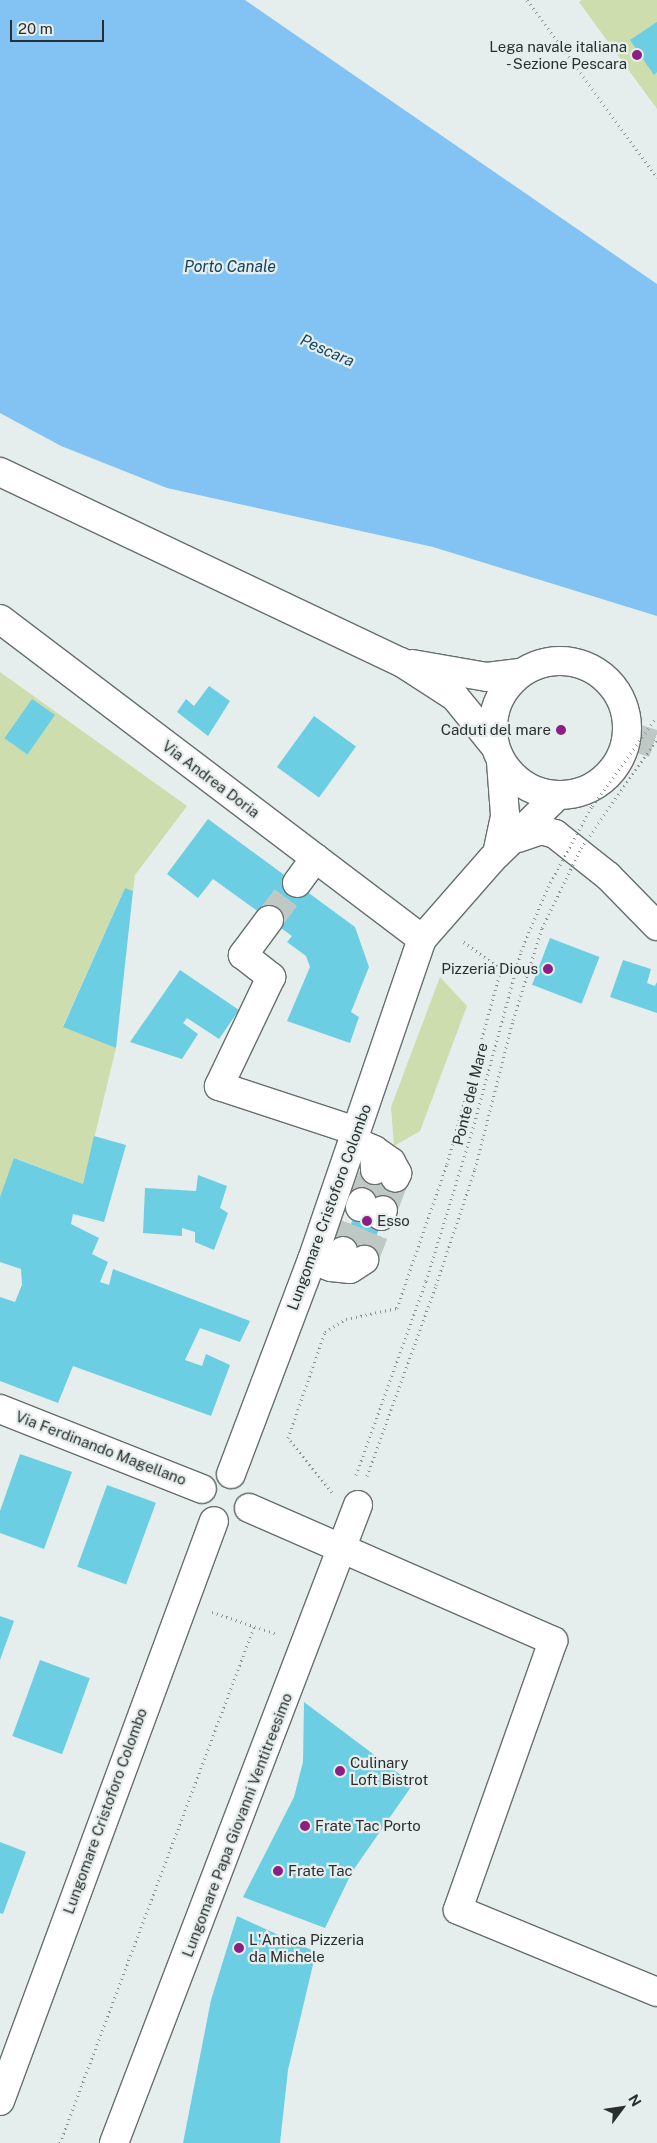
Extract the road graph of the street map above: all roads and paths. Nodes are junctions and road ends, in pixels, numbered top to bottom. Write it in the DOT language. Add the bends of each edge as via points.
graph roads {
  1 [pos="527,0"];
  2 [pos="657,177"];
  3 [pos="0,472"];
  4 [pos="0,619"];
  5 [pos="401,662"];
  6 [pos="520,673"];
  7 [pos="657,717"];
  8 [pos="657,739"];
  9 [pos="497,753"];
  10 [pos="557,796"];
  11 [pos="518,838"];
  12 [pos="497,854"];
  13 [pos="315,858"];
  14 [pos="297,883"];
  15 [pos="269,920"];
  16 [pos="657,926"];
  17 [pos="429,931"];
  18 [pos="371,1154"];
  19 [pos="0,1409"];
  20 [pos="231,1474"];
  21 [pos="202,1489"];
  22 [pos="350,1495"];
  23 [pos="249,1508"];
  24 [pos="214,1521"];
  25 [pos="342,1552"];
  26 [pos="209,1611"];
  27 [pos="657,1992"];
  28 [pos="0,2101"];
  29 [pos="60,2143"];
  30 [pos="114,2143"];
  1 -- 2 [label="path"];
  3 -- 5 [label="street"];
  4 -- 13 [label="street, Via Andrea Doria"];
  5 -- 6 [label="street" via="487,677"];
  5 -- 9 [label="street" via="456,697"];
  6 -- 9 [label="street" via="496,705"];
  6 -- 10 [label="street" via="555,661 584,665 618,693 626,714 624,750 609,775 585,791"];
  7 -- 22 [label="path, Ponte del Mare, bridge" via="592,806 548,886 519,958 473,1128 426,1281"];
  8 -- 22 [label="path, Ponte del Mare, bridge" via="585,840 542,928 513,1020 475,1169 436,1285"];
  9 -- 10 [label="street" via="524,786"];
  9 -- 12 [label="street" via="505,815"];
  10 -- 11 [label="street"];
  11 -- 12 [label="street"];
  11 -- 16 [label="street" via="541,830 555,834 608,876"];
  12 -- 17 [label="street"];
  13 -- 14 [label="street"];
  13 -- 17 [label="street, Via Andrea Doria"];
  15 -- 18 [label="street" via="243,955 271,977 219,1086"];
  17 -- 18 [label="street, Lungomare Cristoforo Colombo"];
  17 -- 22 [label="path" via="501,969 446,1164 398,1308 346,1319 325,1332 288,1438"];
  18 -- 20 [label="street, Lungomare Cristoforo Colombo" via="337,1259"];
  19 -- 21 [label="street, Via Ferdinando Magellano"];
  20 -- 21 [label="street" via="217,1474"];
  20 -- 23 [label="street" via="250,1491"];
  21 -- 24 [label="street" via="200,1504"];
  22 -- 25 [label="street, Lungomare Papa Giovanni Ventitreesimo"];
  23 -- 24 [label="street" via="238,1521"];
  23 -- 25 [label="street"];
  24 -- 28 [label="street, Lungomare Cristoforo Colombo"];
  25 -- 27 [label="street" via="554,1641 458,1910"];
  25 -- 30 [label="street, Lungomare Papa Giovanni Ventitreesimo"];
  26 -- 29 [label="path" via="254,1627"];
}
